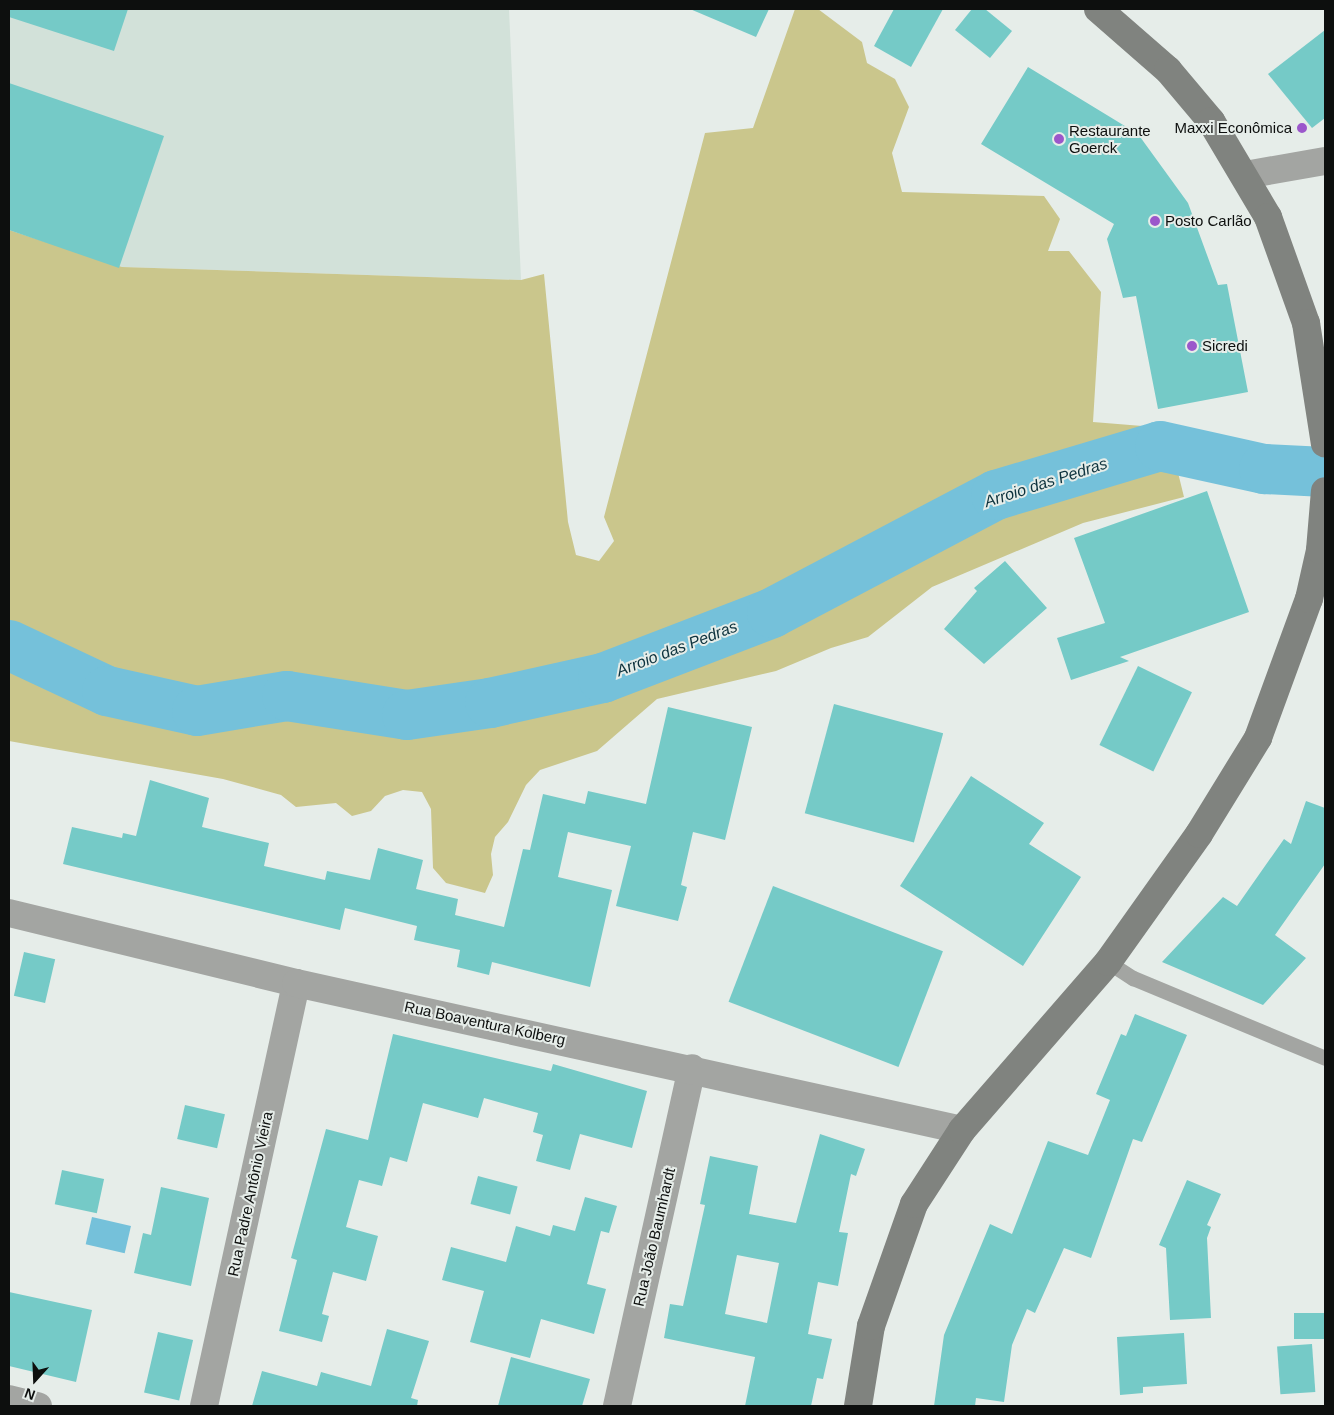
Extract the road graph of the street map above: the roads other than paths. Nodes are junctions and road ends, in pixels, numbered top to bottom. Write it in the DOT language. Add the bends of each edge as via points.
graph roads {
  1 [pos="1098,9"];
  2 [pos="1325,161"];
  3 [pos="1245,175"];
  4 [pos="1319,359"];
  5 [pos="1325,444"];
  6 [pos="1325,491"];
  7 [pos="9,914"];
  8 [pos="1108,962"];
  9 [pos="296,983"];
  10 [pos="1325,1058"];
  11 [pos="692,1068"];
  12 [pos="962,1130"];
  13 [pos="9,1399"];
  14 [pos="38,1406"];
  15 [pos="204,1406"];
  16 [pos="616,1406"];
  17 [pos="858,1406"];
  1 -- 3 [label="main road" via="1168,70 1211,121"];
  2 -- 3 [label="street"];
  3 -- 4 [label="main road" via="1268,217 1292,276"];
  4 -- 5 [label="main road"];
  6 -- 8 [label="main road" via="1324,517 1309,599 1258,738 1199,834"];
  7 -- 9 [label="street, Rua Boaventura Kolberg"];
  8 -- 10 [label="lane" via="1133,978"];
  8 -- 12 [label="main road"];
  9 -- 11 [label="street, Rua Boaventura Kolberg"];
  9 -- 15 [label="street, Rua Padre Antônio Vieira"];
  11 -- 12 [label="street, Rua Boaventura Kolberg"];
  11 -- 16 [label="street, Rua João Baumhardt"];
  12 -- 17 [label="main road" via="914,1204 882,1284 871,1326"];
  13 -- 14 [label="street"];
}
